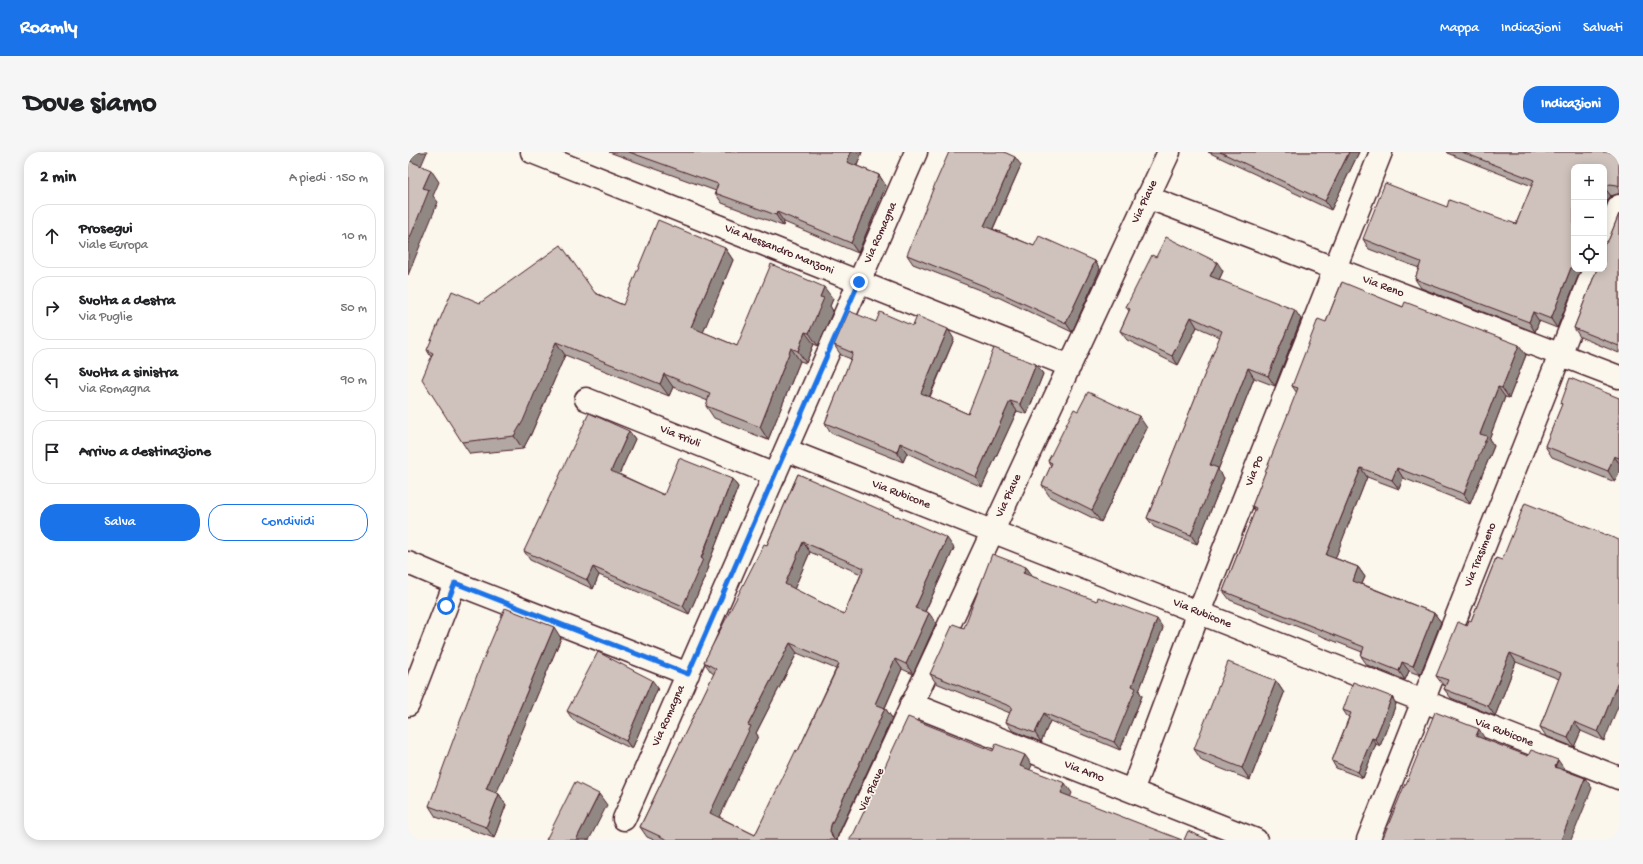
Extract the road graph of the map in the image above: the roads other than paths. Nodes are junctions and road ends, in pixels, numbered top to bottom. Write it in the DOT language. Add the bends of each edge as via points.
graph roads {
  1 [pos="532,152"];
  2 [pos="916,152"];
  3 [pos="1169,152"];
  4 [pos="1381,152"];
  5 [pos="1147,197"];
  6 [pos="1619,206"];
  7 [pos="1607,236"];
  8 [pos="1336,269"];
  9 [pos="1593,272"];
  10 [pos="859,282"];
  11 [pos="1560,355"];
  12 [pos="1070,366"];
  13 [pos="1619,377"];
  14 [pos="586,399"];
  15 [pos="786,450"];
  16 [pos="775,475"];
  17 [pos="993,531"];
  18 [pos="408,563"];
  19 [pos="455,583"];
  20 [pos="1199,612"];
  21 [pos="688,674"];
  22 [pos="1423,701"];
  23 [pos="911,704"];
  24 [pos="408,705"];
  25 [pos="1619,778"];
  26 [pos="1132,791"];
  27 [pos="624,819"];
  28 [pos="849,840"];
  29 [pos="1256,840"];
  30 [pos="1368,840"];
  1 -- 10 [label="street, Via Alessandro Manzoni"];
  2 -- 10 [label="street, Via Romagna"];
  3 -- 5 [label="street, Via Piave"];
  4 -- 8 [label="street, Via Po"];
  5 -- 8 [label="street, Via Reno"];
  5 -- 12 [label="street, Via Piave"];
  6 -- 7 [label="street"];
  8 -- 11 [label="street, Via Reno"];
  8 -- 20 [label="street, Via Po"];
  9 -- 11 [label="street, Via Trasimeno"];
  10 -- 12 [label="street, Via Alessandro Manzoni"];
  10 -- 15 [label="street, Via Romagna"];
  11 -- 13 [label="street, Via Reno"];
  11 -- 22 [label="street, Via Trasimeno"];
  12 -- 17 [label="street, Via Piave"];
  14 -- 16 [label="street, Via Friuli"];
  15 -- 16 [label="street, Via Romagna"];
  15 -- 17 [label="street, Via Rubicone"];
  16 -- 21 [label="street, Via Romagna"];
  17 -- 20 [label="street, Via Rubicone"];
  17 -- 23 [label="street, Via Piave"];
  18 -- 19 [label="street"];
  19 -- 21 [label="street"];
  19 -- 24 [label="street"];
  20 -- 22 [label="street, Via Rubicone"];
  20 -- 26 [label="street, Via Po"];
  21 -- 27 [label="street, Via Romagna"];
  22 -- 25 [label="street, Via Rubicone"];
  22 -- 30 [label="street, Via Trasimeno"];
  23 -- 26 [label="street, Via Arno"];
  23 -- 28 [label="street, Via Piave"];
  26 -- 29 [label="street, Via Arno"];
}
